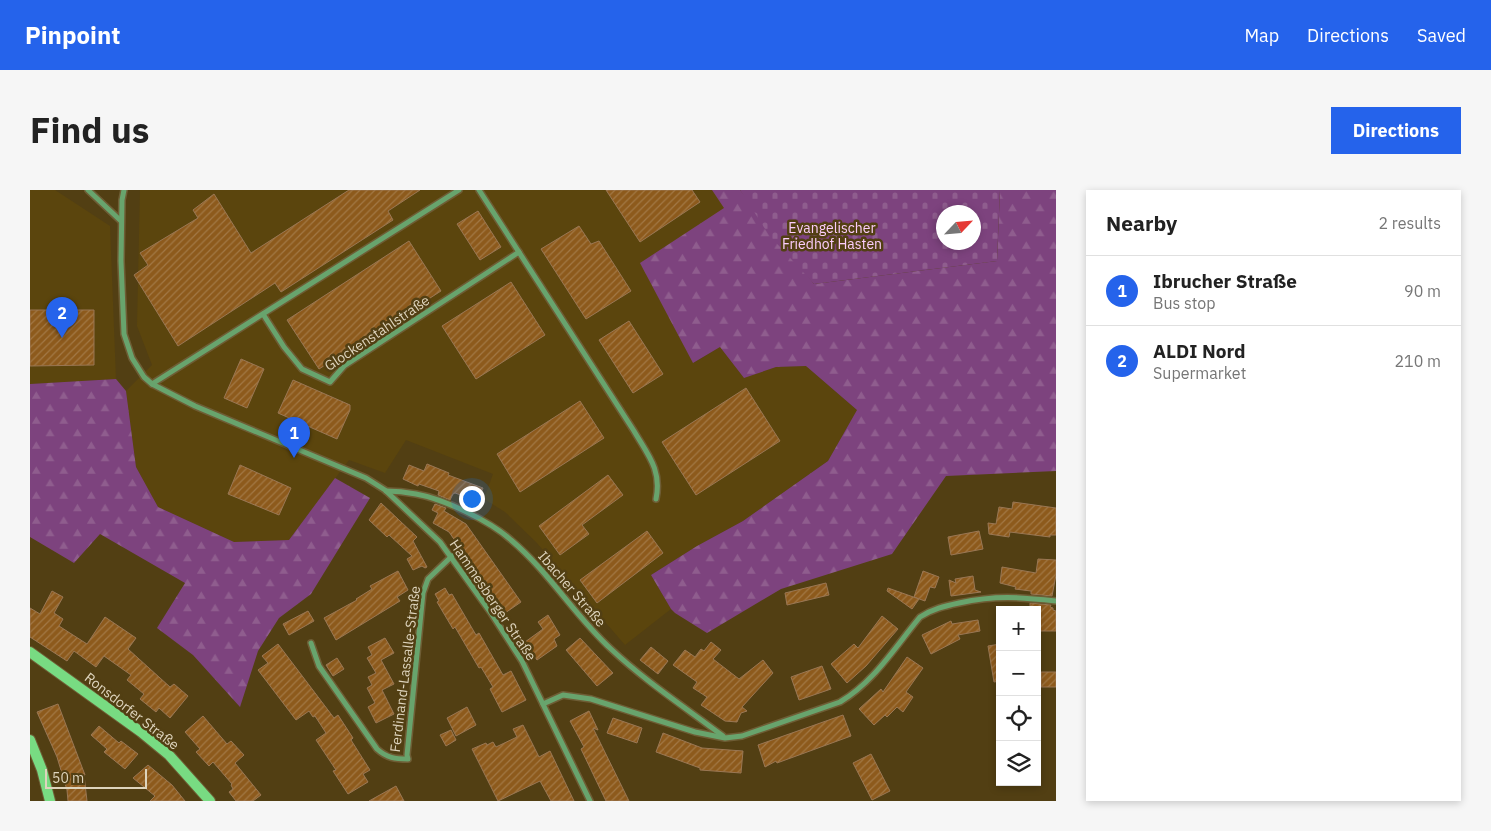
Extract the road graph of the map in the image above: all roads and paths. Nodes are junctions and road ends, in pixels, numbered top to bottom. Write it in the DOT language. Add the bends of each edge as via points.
graph roads {
  1 [pos="88,190"];
  2 [pos="124,190"];
  3 [pos="458,190"];
  4 [pos="479,190"];
  5 [pos="121,221"];
  6 [pos="519,252"];
  7 [pos="263,314"];
  8 [pos="152,384"];
  9 [pos="385,490"];
  10 [pos="656,499"];
  11 [pos="452,556"];
  12 [pos="1056,601"];
  13 [pos="311,643"];
  14 [pos="30,652"];
  15 [pos="543,704"];
  16 [pos="725,738"];
  17 [pos="30,740"];
  18 [pos="50,801"];
  19 [pos="210,801"];
  20 [pos="590,801"];
  1 -- 5 [label="street"];
  2 -- 5 [label="street, Hammesberger Straße"];
  3 -- 7 [label="street"];
  4 -- 6 [label="street"];
  5 -- 8 [label="street, Hammesberger Straße" via="124,334 132,358 144,378"];
  6 -- 7 [label="street, Glockenstahlstraße" via="344,366 330,382 302,369"];
  6 -- 10 [label="street" via="655,468 659,484"];
  7 -- 8 [label="street"];
  8 -- 9 [label="street, Hammesberger Straße" via="204,410 366,478"];
  9 -- 11 [label="street, Hammesberger Straße"];
  9 -- 16 [label="street, Ibacher Straße" via="417,494 458,508 511,539 612,650"];
  11 -- 13 [label="street, Ferdinand-Lassalle-Straße" via="428,579 424,593 408,759 393,758 377,749 319,666"];
  11 -- 15 [label="street, Hammesberger Straße" via="522,661"];
  12 -- 16 [label="street" via="993,597 926,613 872,678 851,696 754,733"];
  14 -- 19 [label="main road, Ronsdorfer Straße" via="169,755"];
  15 -- 16 [label="street" via="563,695 591,699 695,732"];
  15 -- 20 [label="street, Hammesberger Straße"];
  17 -- 18 [label="main road"];
}
